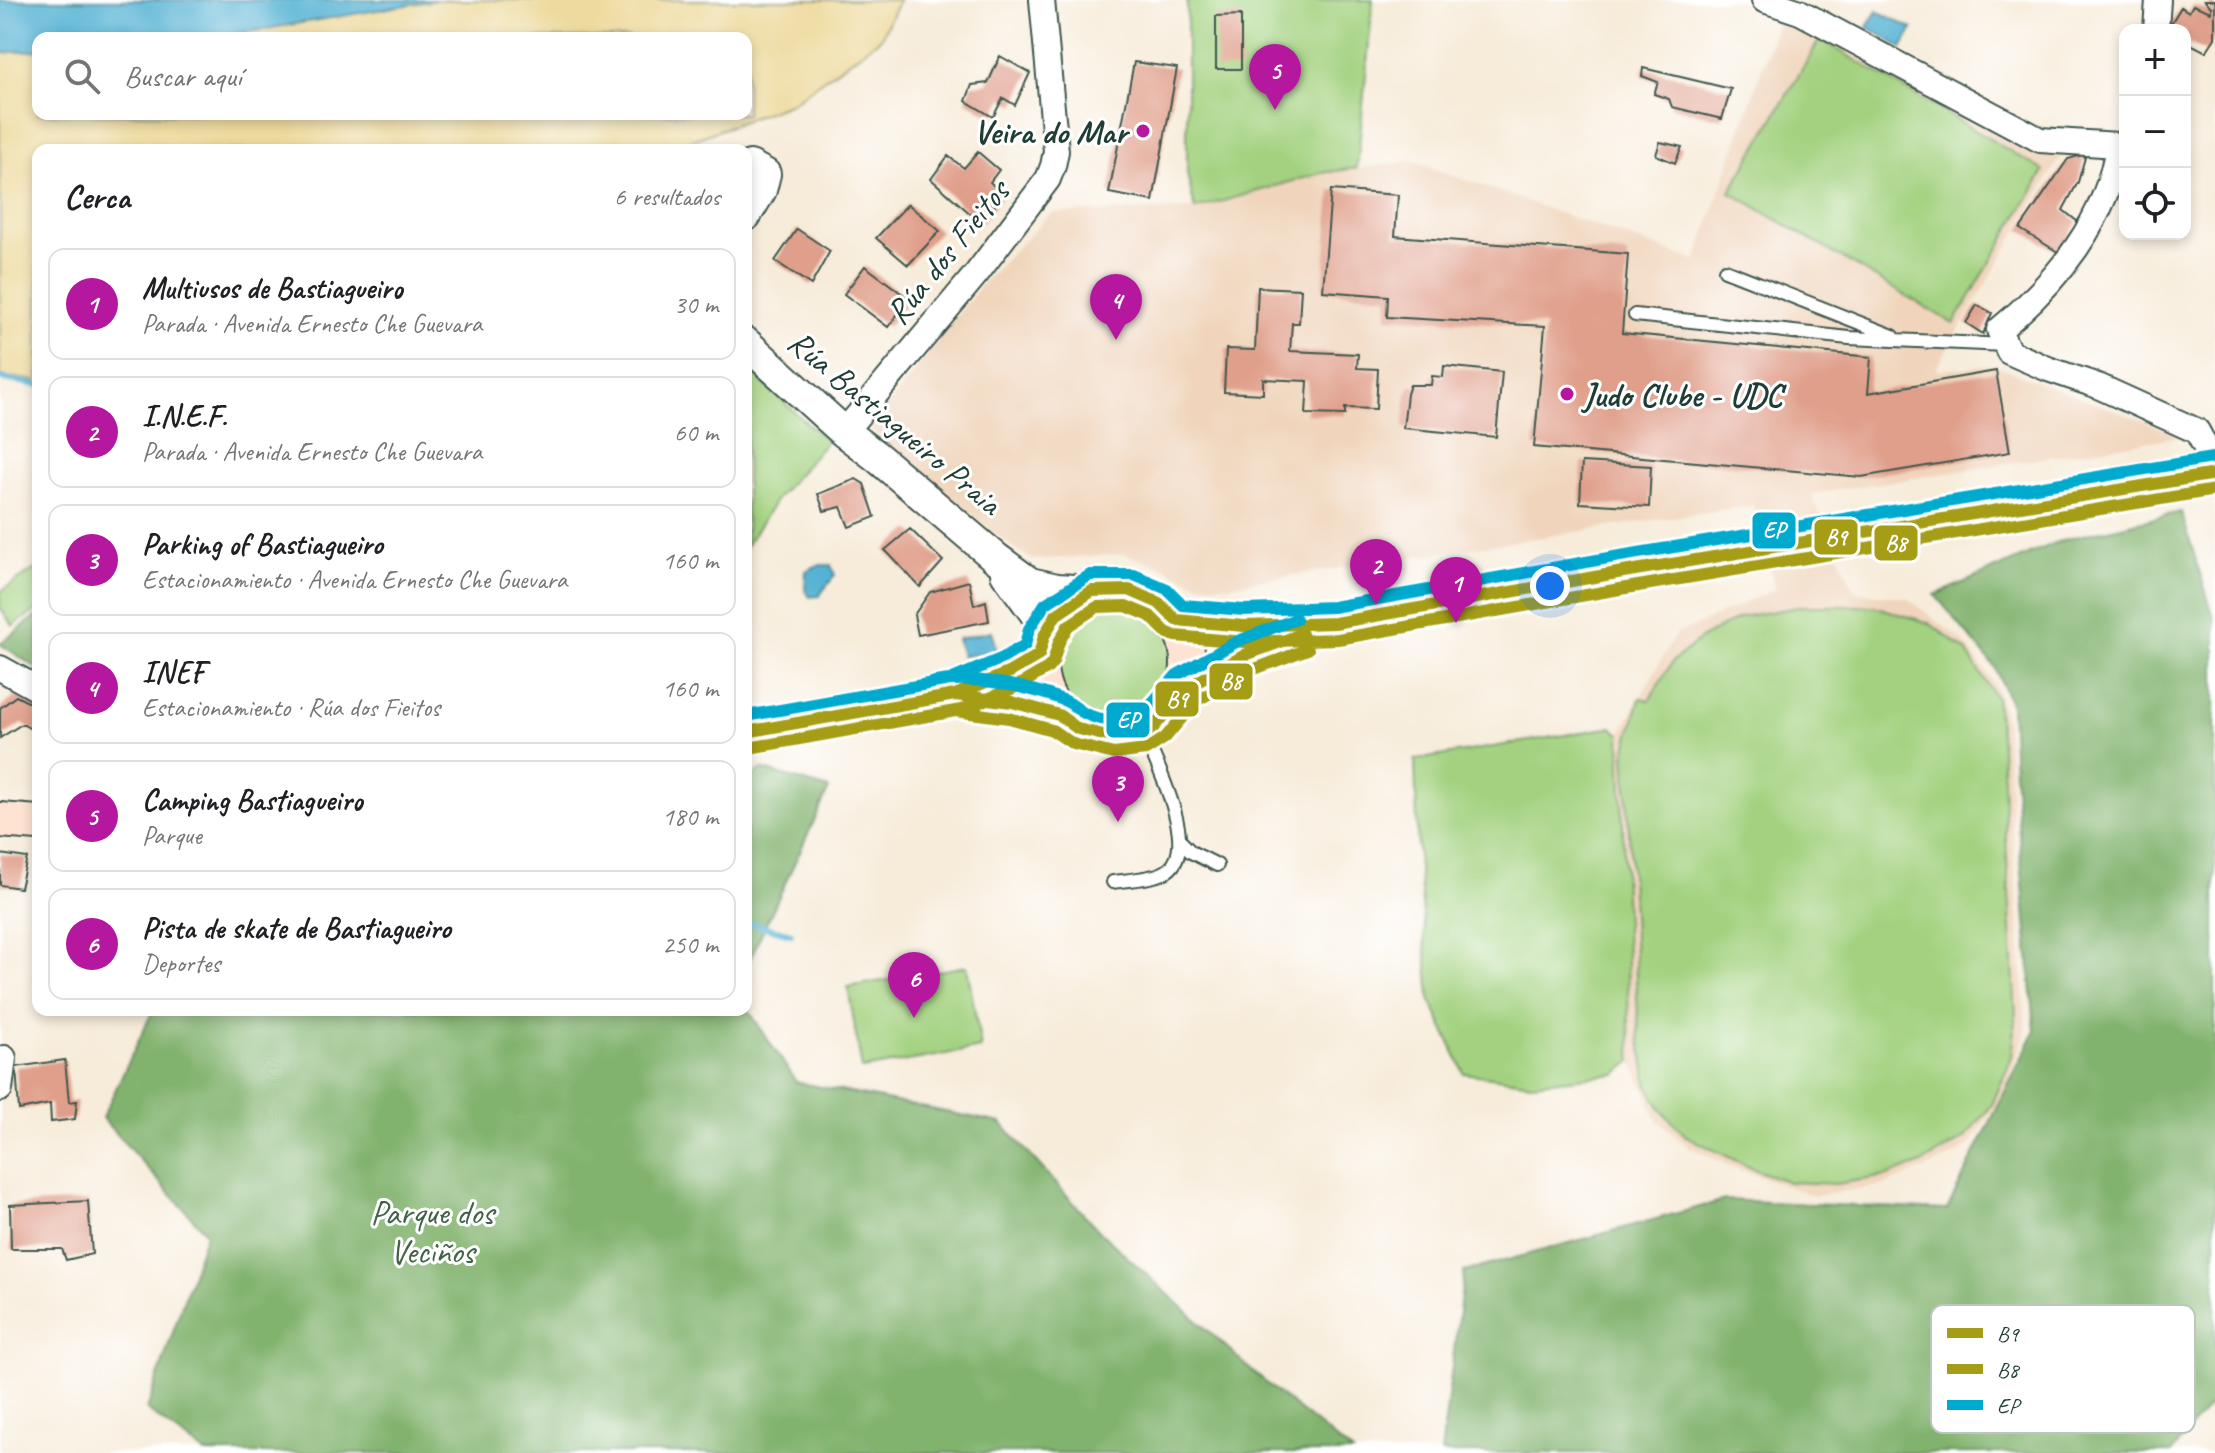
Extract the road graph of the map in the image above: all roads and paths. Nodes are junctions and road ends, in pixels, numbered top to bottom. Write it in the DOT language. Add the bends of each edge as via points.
graph roads {
  1 [pos="1042,0"];
  2 [pos="1764,0"];
  3 [pos="2158,0"];
  4 [pos="2156,24"];
  5 [pos="2119,140"];
  6 [pos="2119,152"];
  7 [pos="752,167"];
  8 [pos="752,205"];
  9 [pos="1725,270"];
  10 [pos="1635,315"];
  11 [pos="1905,341"];
  12 [pos="2006,345"];
  13 [pos="752,348"];
  14 [pos="844,432"];
  15 [pos="2215,474"];
  16 [pos="996,558"];
  17 [pos="1092,591"];
  18 [pos="1176,620"];
  19 [pos="1335,623"];
  20 [pos="1041,645"];
  21 [pos="0,668"];
  22 [pos="32,686"];
  23 [pos="1185,689"];
  24 [pos="955,695"];
  25 [pos="1059,715"];
  26 [pos="752,731"];
  27 [pos="1144,734"];
  28 [pos="0,820"];
  29 [pos="32,823"];
  30 [pos="1180,841"];
  31 [pos="1217,865"];
  32 [pos="1113,882"];
  33 [pos="4,1058"];
  34 [pos="0,1089"];
  1 -- 14 [label="street, Rúa dos Fieitos" via="1056,151 1048,179"];
  2 -- 5 [label="street" via="1800,12 2040,140"];
  3 -- 4 [label="street"];
  6 -- 12 [label="street" via="2106,196 2079,245 2030,305 1999,330"];
  7 -- 8 [label="street" via="765,174"];
  9 -- 11 [label="lane"];
  10 -- 11 [label="lane"];
  11 -- 12 [label="lane"];
  12 -- 15 [label="street" via="2009,352 2197,431"];
  13 -- 14 [label="street, Rúa Bastiagueiro Praia"];
  14 -- 16 [label="street, Rúa Bastiagueiro Praia"];
  15 -- 19 [label="main road"];
  16 -- 17 [label="street" via="1030,583"];
  16 -- 20 [label="street" via="1038,617"];
  17 -- 18 [label="main road" via="1129,590 1159,603"];
  17 -- 20 [label="main road" via="1056,615"];
  18 -- 19 [label="main road" via="1244,626"];
  18 -- 23 [label="main road" via="1189,656"];
  19 -- 23 [label="main road" via="1245,655"];
  20 -- 24 [label="main road" via="1010,672"];
  20 -- 25 [label="main road" via="1044,690"];
  21 -- 22 [label="street"];
  23 -- 27 [label="main road"];
  24 -- 25 [label="main road"];
  24 -- 26 [label="main road"];
  25 -- 27 [label="main road" via="1078,729 1116,738"];
  27 -- 30 [label="lane" via="1179,824"];
  28 -- 29 [label="main road"];
  30 -- 31 [label="lane"];
  30 -- 32 [label="lane" via="1176,862 1163,873"];
  33 -- 34 [label="street"];
}
